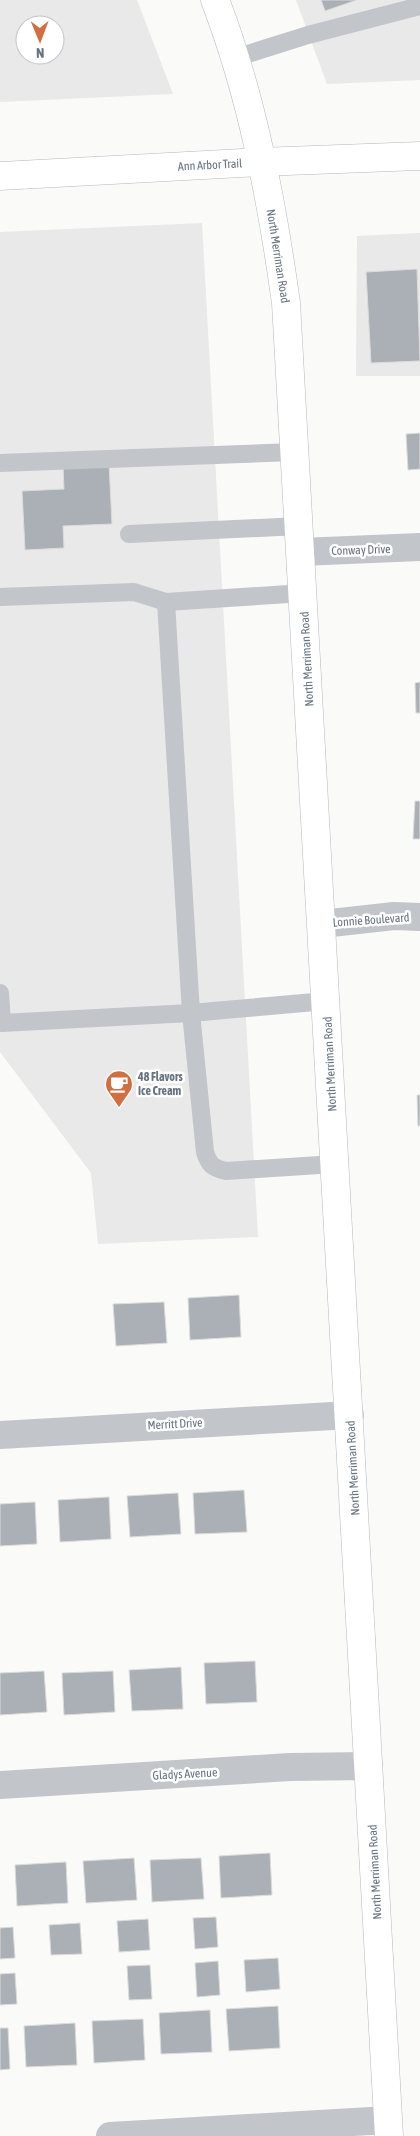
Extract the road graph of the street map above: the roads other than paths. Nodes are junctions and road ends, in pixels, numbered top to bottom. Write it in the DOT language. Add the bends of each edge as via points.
graph roads {
  1 [pos="215,0"];
  2 [pos="420,6"];
  3 [pos="235,58"];
  4 [pos="420,156"];
  5 [pos="260,162"];
  6 [pos="0,176"];
  7 [pos="295,452"];
  8 [pos="0,463"];
  9 [pos="129,534"];
  10 [pos="301,539"];
  11 [pos="420,547"];
  12 [pos="304,593"];
  13 [pos="0,597"];
  14 [pos="166,602"];
  15 [pos="420,917"];
  16 [pos="322,924"];
  17 [pos="0,993"];
  18 [pos="326,1001"];
  19 [pos="191,1013"];
  20 [pos="1,1024"];
  21 [pos="336,1164"];
  22 [pos="350,1415"];
  23 [pos="0,1435"];
  24 [pos="369,1766"];
  25 [pos="0,1785"];
  26 [pos="389,2128"];
  27 [pos="110,2136"];
  1 -- 3 [label="main road, North Merriman Road"];
  2 -- 3 [label="lane"];
  3 -- 5 [label="main road, North Merriman Road"];
  4 -- 5 [label="main road, Ann Arbor Trail"];
  5 -- 6 [label="main road, Ann Arbor Trail"];
  5 -- 7 [label="main road, North Merriman Road" via="277,239 286,303"];
  7 -- 8 [label="lane"];
  7 -- 10 [label="main road, North Merriman Road"];
  9 -- 10 [label="lane"];
  10 -- 11 [label="street, Conway Drive"];
  10 -- 12 [label="main road, North Merriman Road"];
  12 -- 14 [label="lane"];
  12 -- 16 [label="main road, North Merriman Road"];
  13 -- 14 [label="lane" via="134,592"];
  14 -- 19 [label="lane"];
  15 -- 16 [label="street, Lonnie Boulevard" via="394,916"];
  16 -- 18 [label="main road, North Merriman Road"];
  17 -- 20 [label="lane"];
  18 -- 19 [label="lane"];
  18 -- 21 [label="main road, North Merriman Road"];
  19 -- 20 [label="lane"];
  19 -- 21 [label="lane" via="208,1162 214,1168 226,1171"];
  21 -- 22 [label="main road, North Merriman Road"];
  22 -- 23 [label="street, Merritt Drive"];
  22 -- 24 [label="main road, North Merriman Road"];
  24 -- 25 [label="street, Gladys Avenue" via="290,1767"];
  24 -- 26 [label="main road, North Merriman Road"];
  26 -- 27 [label="street"];
}
